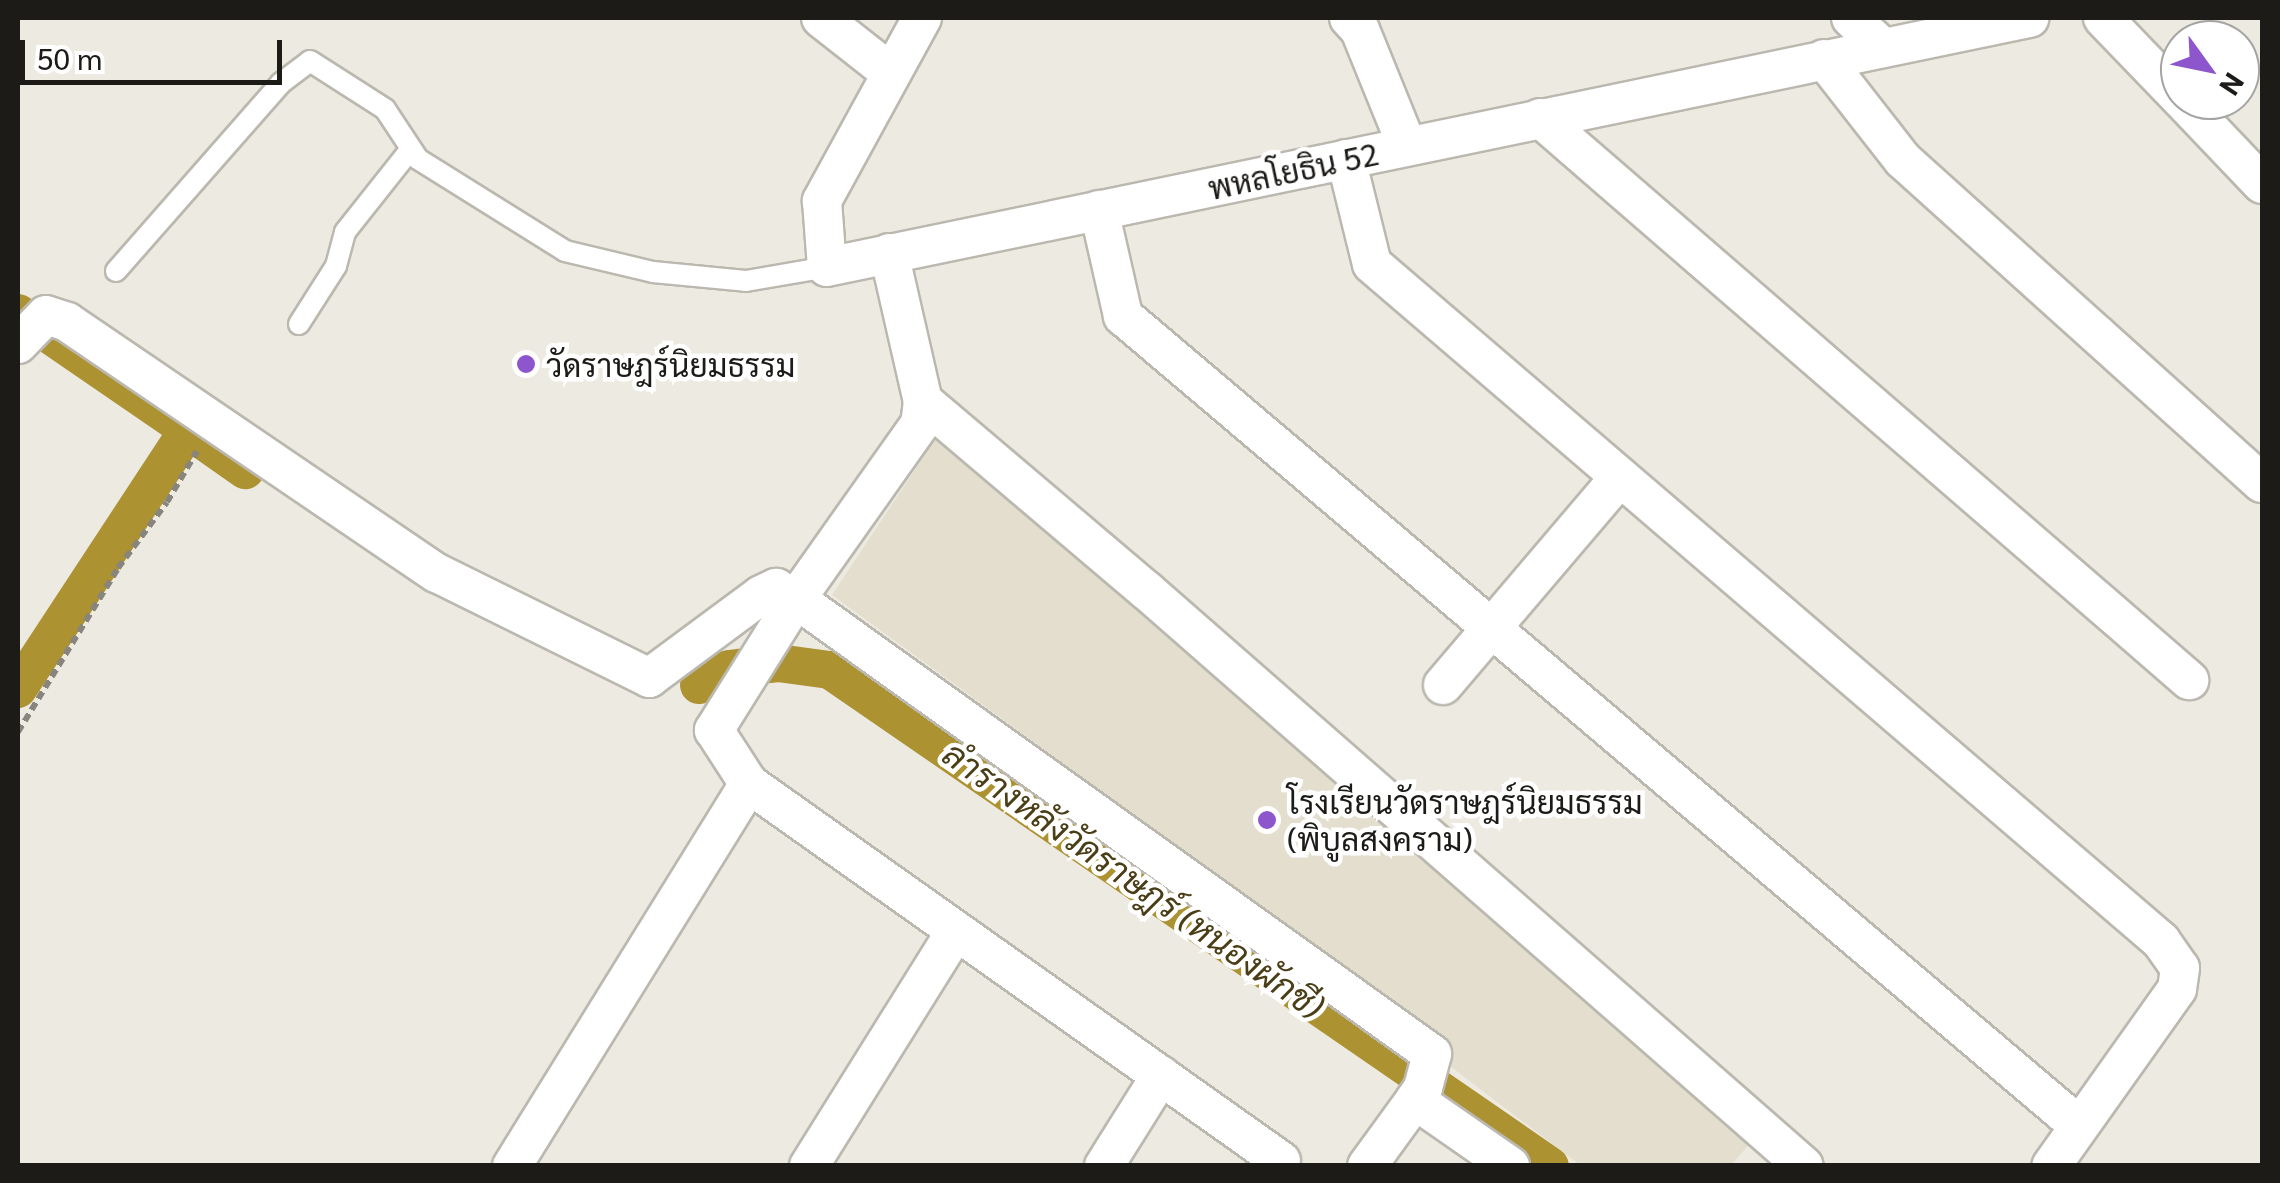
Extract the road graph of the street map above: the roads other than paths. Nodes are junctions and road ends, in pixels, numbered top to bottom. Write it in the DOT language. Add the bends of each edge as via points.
graph roads {
  1 [pos="820,18"];
  2 [pos="922,18"];
  3 [pos="1349,18"];
  4 [pos="1851,18"];
  5 [pos="2029,18"];
  6 [pos="2104,18"];
  7 [pos="1882,47"];
  8 [pos="1824,59"];
  9 [pos="891,74"];
  10 [pos="2160,77"];
  11 [pos="1540,118"];
  12 [pos="2201,120"];
  13 [pos="1406,146"];
  14 [pos="410,150"];
  15 [pos="1346,158"];
  16 [pos="2262,184"];
  17 [pos="1100,210"];
  18 [pos="890,253"];
  19 [pos="827,267"];
  20 [pos="116,272"];
  21 [pos="299,324"];
  22 [pos="18,344"];
  23 [pos="923,401"];
  24 [pos="1620,477"];
  25 [pos="2262,482"];
  26 [pos="792,606"];
  27 [pos="1492,628"];
  28 [pos="2189,680"];
  29 [pos="1442,685"];
  30 [pos="749,784"];
  31 [pos="956,931"];
  32 [pos="1160,1075"];
  33 [pos="1423,1081"];
  34 [pos="2079,1126"];
  35 [pos="1281,1161"];
  36 [pos="512,1166"];
  37 [pos="809,1166"];
  38 [pos="1104,1166"];
  39 [pos="1367,1166"];
  40 [pos="1510,1166"];
  41 [pos="1804,1166"];
  42 [pos="2051,1166"];
  1 -- 9 [label="street"];
  2 -- 9 [label="street"];
  3 -- 13 [label="street" via="1360,30"];
  4 -- 7 [label="street"];
  5 -- 7 [label="street, พหลโยธิน 52"];
  6 -- 10 [label="street"];
  7 -- 8 [label="street, พหลโยธิน 52"];
  8 -- 11 [label="street, พหลโยธิน 52"];
  8 -- 25 [label="street" via="1903,160"];
  9 -- 19 [label="street" via="822,201"];
  11 -- 13 [label="street, พหลโยธิน 52"];
  11 -- 28 [label="street"];
  12 -- 16 [label="street"];
  13 -- 15 [label="street, พหลโยธิน 52"];
  14 -- 19 [label="lane" via="565,250 654,272 746,281"];
  14 -- 20 [label="lane" via="385,109 307,62 281,83"];
  14 -- 21 [label="lane" via="344,232 336,266"];
  15 -- 17 [label="street, พหลโยธิน 52"];
  15 -- 24 [label="street" via="1372,264"];
  17 -- 18 [label="street, พหลโยธิน 52"];
  17 -- 27 [label="street" via="1123,316"];
  18 -- 19 [label="street, พหลโยธิน 52"];
  18 -- 23 [label="street"];
  22 -- 26 [label="street" via="46,315 92,337 438,573 649,678 761,595 776,588"];
  23 -- 26 [label="street" via="920,424"];
  23 -- 41 [label="street"];
  24 -- 27 [label="street"];
  24 -- 34 [label="street" via="2160,941 2180,968 2177,989"];
  26 -- 30 [label="street" via="714,730"];
  26 -- 33 [label="street"];
  27 -- 29 [label="street"];
  27 -- 34 [label="street"];
  30 -- 31 [label="street"];
  30 -- 36 [label="street"];
  31 -- 32 [label="street"];
  31 -- 37 [label="street"];
  32 -- 35 [label="street"];
  32 -- 38 [label="street"];
  33 -- 39 [label="street"];
  33 -- 40 [label="street"];
  34 -- 42 [label="street"];
}
